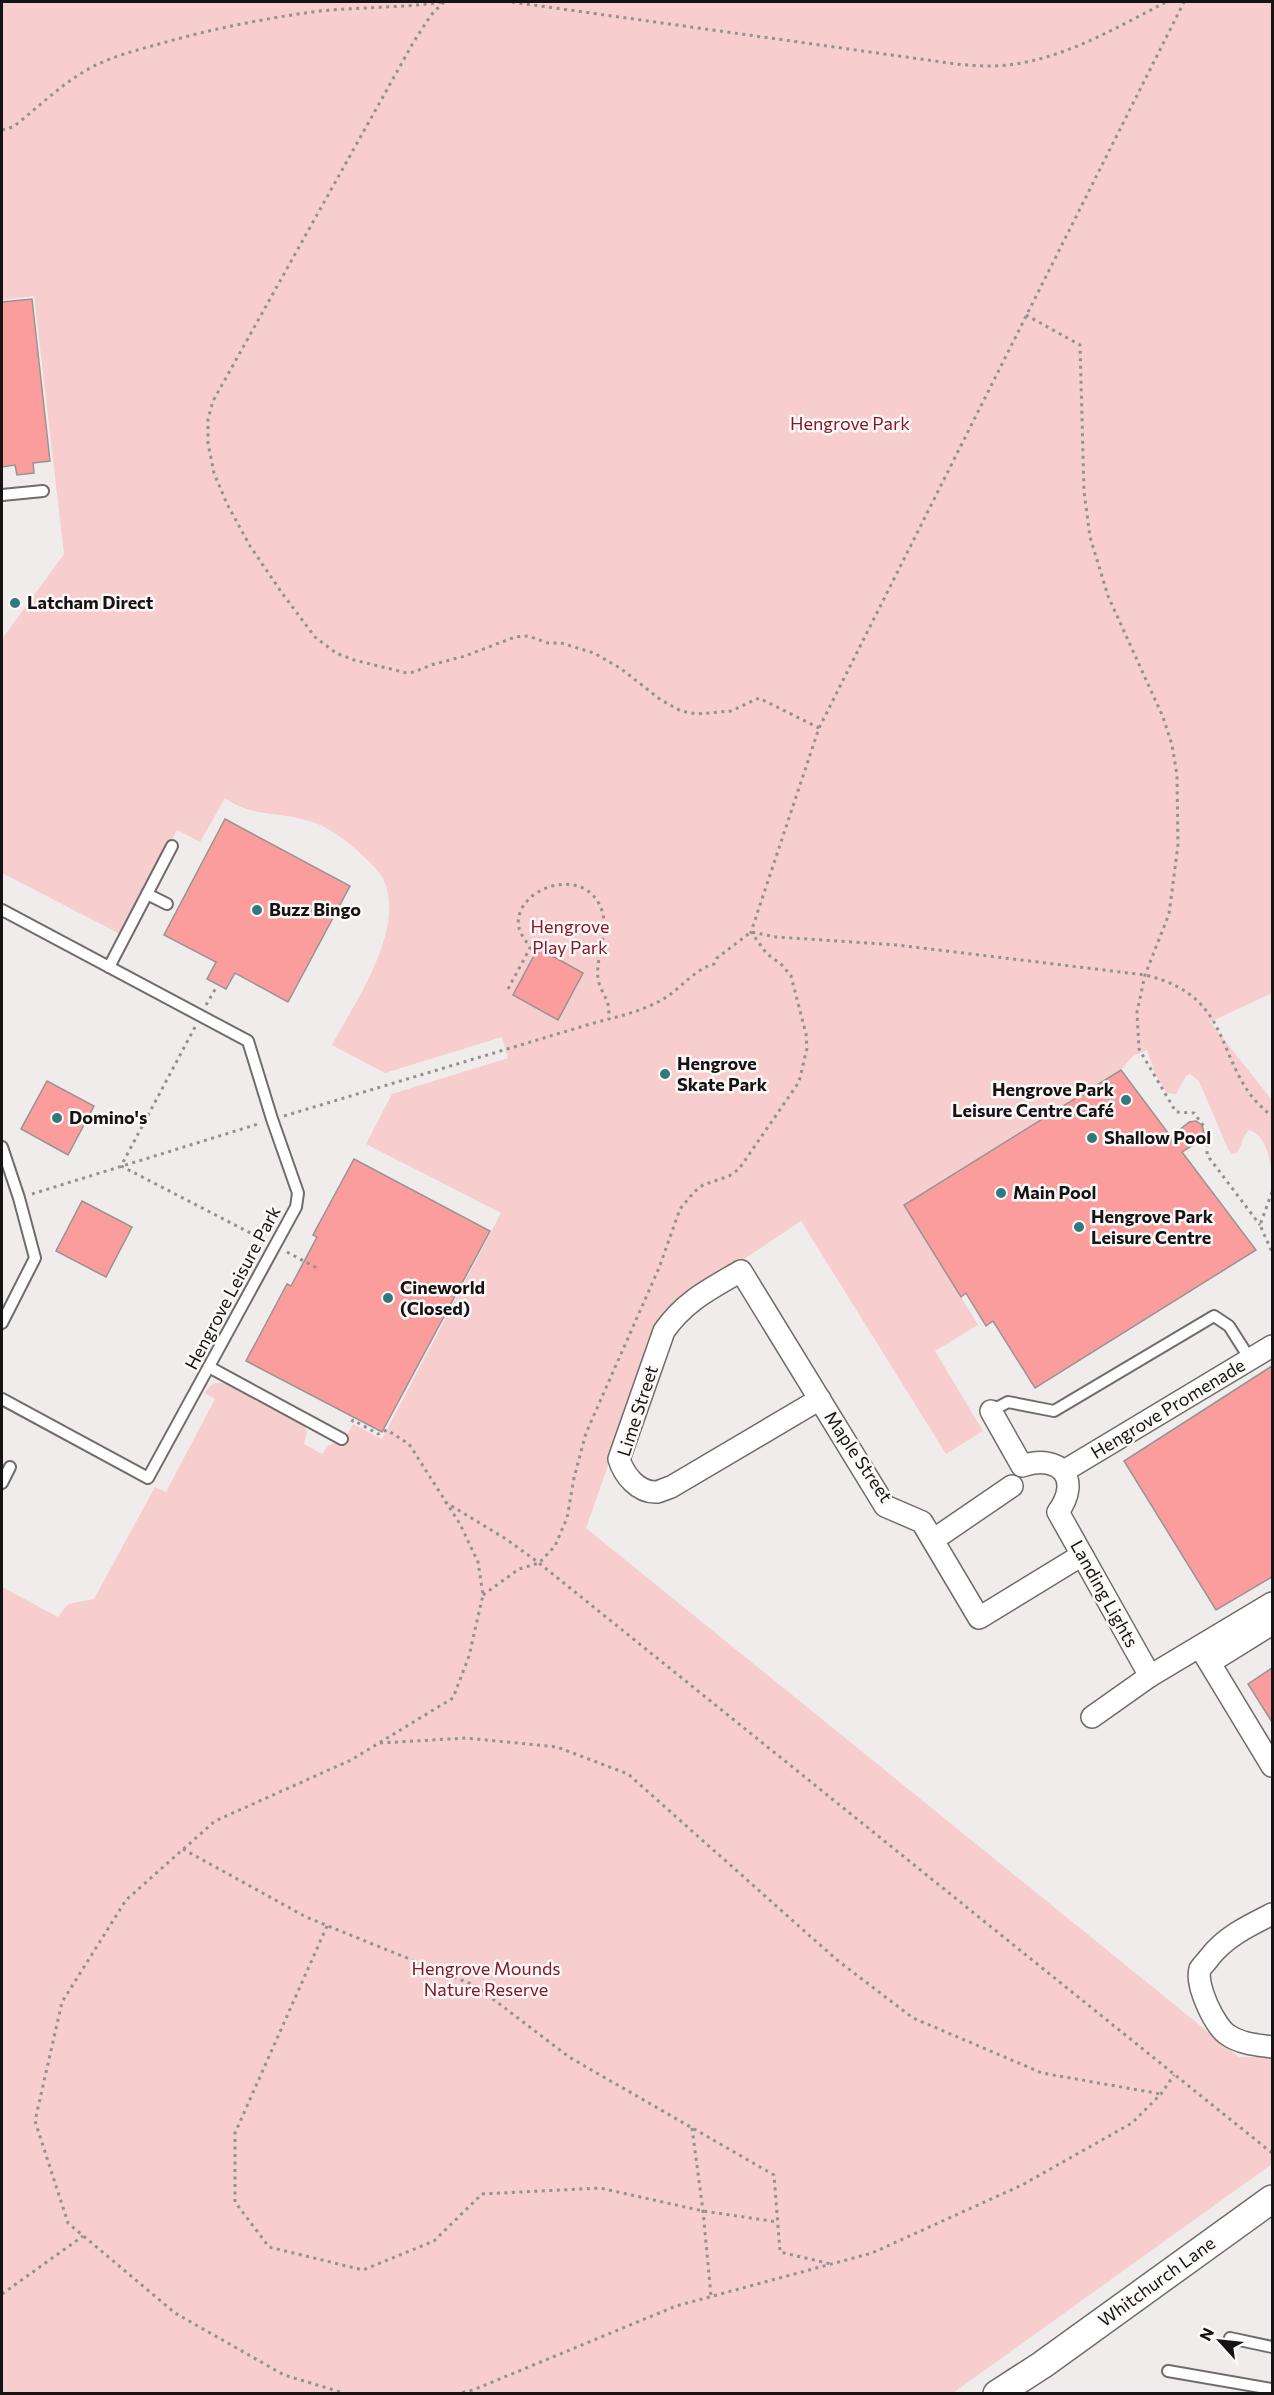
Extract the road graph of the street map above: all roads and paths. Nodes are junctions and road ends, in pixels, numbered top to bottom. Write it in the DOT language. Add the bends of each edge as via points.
graph roads {
  1 [pos="444,2"];
  2 [pos="512,2"];
  3 [pos="1166,2"];
  4 [pos="1184,2"];
  5 [pos="2,130"];
  6 [pos="1026,315"];
  7 [pos="43,491"];
  8 [pos="2,495"];
  9 [pos="819,728"];
  10 [pos="172,846"];
  11 [pos="147,894"];
  12 [pos="167,904"];
  13 [pos="2,910"];
  14 [pos="751,932"];
  15 [pos="109,967"];
  16 [pos="1145,975"];
  17 [pos="216,988"];
  18 [pos="508,989"];
  19 [pos="201,1015"];
  20 [pos="609,1019"];
  21 [pos="1272,1116"];
  22 [pos="272,1119"];
  23 [pos="2,1147"];
  24 [pos="121,1166"];
  25 [pos="1272,1192"];
  26 [pos="19,1198"];
  27 [pos="1260,1225"];
  28 [pos="274,1245"];
  29 [pos="1272,1252"];
  30 [pos="317,1268"];
  31 [pos="741,1271"];
  32 [pos="2,1323"];
  33 [pos="1272,1346"];
  34 [pos="1250,1359"];
  35 [pos="209,1367"];
  36 [pos="2,1399"];
  37 [pos="820,1400"];
  38 [pos="991,1411"];
  39 [pos="342,1439"];
  40 [pos="10,1467"];
  41 [pos="1064,1471"];
  42 [pos="2,1483"];
  43 [pos="1012,1486"];
  44 [pos="443,1501"];
  45 [pos="933,1540"];
  46 [pos="1082,1555"];
  47 [pos="539,1563"];
  48 [pos="483,1595"];
  49 [pos="1272,1604"];
  50 [pos="1272,1624"];
  51 [pos="1208,1652"];
  52 [pos="1150,1676"];
  53 [pos="1092,1717"];
  54 [pos="378,1743"];
  55 [pos="1272,1766"];
  56 [pos="183,1849"];
  57 [pos="1272,1914"];
  58 [pos="327,1926"];
  59 [pos="1272,2047"];
  60 [pos="1174,2074"];
  61 [pos="1161,2094"];
  62 [pos="692,2128"];
  63 [pos="1272,2153"];
  64 [pos="1272,2199"];
  65 [pos="703,2211"];
  66 [pos="778,2222"];
  67 [pos="83,2236"];
  68 [pos="831,2264"];
  69 [pos="2,2294"];
  70 [pos="711,2296"];
  71 [pos="1230,2338"];
  72 [pos="1272,2347"];
  73 [pos="1042,2365"];
  74 [pos="1168,2371"];
  75 [pos="1272,2389"];
  76 [pos="347,2394"];
  77 [pos="455,2394"];
  78 [pos="997,2394"];
  79 [pos="1010,2394"];
  1 -- 5 [label="path" via="280,17 137,50 80,74 14,127"];
  1 -- 9 [label="path" via="413,43 213,401 208,443 214,473 227,504 256,556 309,630 344,657 407,673 528,636 594,653 681,711 731,711 759,698"];
  2 -- 3 [label="path" via="990,66 1028,60 1097,38"];
  4 -- 6 [label="path"];
  6 -- 9 [label="path"];
  6 -- 16 [label="path" via="1080,345 1084,491 1090,537 1108,596 1163,717 1175,760 1178,845 1172,899 1165,928"];
  7 -- 8 [label="lane"];
  9 -- 14 [label="path"];
  10 -- 11 [label="lane"];
  11 -- 12 [label="lane"];
  11 -- 15 [label="lane"];
  13 -- 15 [label="lane, Hengrove Leisure Park"];
  14 -- 16 [label="path" via="908,946"];
  14 -- 20 [label="path" via="667,997 633,1014"];
  14 -- 47 [label="path" via="767,954 787,969 795,985 806,1034 803,1072 793,1093 739,1169 704,1185 680,1209 659,1268 586,1433 563,1528 555,1546"];
  15 -- 19 [label="lane, Hengrove Leisure Park"];
  16 -- 21 [label="path" via="1175,984 1200,1003 1212,1017 1245,1087"];
  16 -- 27 [label="path" via="1137,1012 1139,1049 1176,1113 1194,1113 1208,1132 1207,1155"];
  17 -- 19 [label="path"];
  18 -- 20 [label="path" via="530,948 519,929 519,914 532,896 547,886 576,885 598,901 604,916 598,981 608,1004"];
  19 -- 22 [label="lane, Hengrove Leisure Park" via="248,1041"];
  19 -- 24 [label="path"];
  20 -- 22 [label="path"];
  22 -- 24 [label="path"];
  22 -- 28 [label="lane, Hengrove Leisure Park" via="298,1193 296,1206"];
  23 -- 26 [label="lane"];
  24 -- 26 [label="path"];
  24 -- 28 [label="path"];
  25 -- 27 [label="path"];
  26 -- 32 [label="lane" via="34,1258"];
  27 -- 29 [label="path"];
  28 -- 30 [label="path"];
  28 -- 35 [label="lane, Hengrove Leisure Park"];
  31 -- 37 [label="street, Maple Street"];
  31 -- 37 [label="street, Lime Street" via="691,1300 664,1331 619,1459 628,1479 656,1492 671,1487"];
  33 -- 34 [label="street, Hengrove Promenade"];
  34 -- 38 [label="lane" via="1229,1326 1214,1316 1054,1412 1008,1402"];
  34 -- 41 [label="street, Hengrove Promenade"];
  35 -- 36 [label="lane, Hengrove Leisure Park" via="148,1478"];
  35 -- 39 [label="lane"];
  37 -- 45 [label="street, Maple Street" via="885,1506 922,1522"];
  38 -- 41 [label="street" via="1022,1466 1046,1462"];
  39 -- 44 [label="path" via="353,1420 378,1434 387,1430 409,1444"];
  40 -- 42 [label="lane"];
  41 -- 46 [label="street, Landing Lights" via="1069,1485 1067,1500 1058,1512"];
  43 -- 45 [label="street"];
  44 -- 47 [label="path"];
  44 -- 48 [label="path" via="478,1562"];
  45 -- 46 [label="street, Maple Street" via="979,1618"];
  46 -- 52 [label="street, Landing Lights"];
  47 -- 48 [label="path" via="514,1572"];
  47 -- 60 [label="path"];
  48 -- 54 [label="path" via="469,1656 453,1698"];
  49 -- 51 [label="street"];
  50 -- 51 [label="street"];
  51 -- 52 [label="street"];
  51 -- 55 [label="street"];
  52 -- 53 [label="street"];
  54 -- 56 [label="path" via="351,1760 215,1821"];
  54 -- 61 [label="path" via="466,1738 557,1747 628,1774 837,1960 913,2018 1042,2073"];
  56 -- 58 [label="path"];
  56 -- 67 [label="path" via="126,1900 62,2002 35,2121 68,2223"];
  57 -- 59 [label="street" via="1217,1947 1200,1969 1201,1988 1211,2013 1227,2035 1248,2044"];
  58 -- 62 [label="path" via="476,1986 569,2057"];
  58 -- 65 [label="path" via="236,2133 235,2202 269,2247 363,2270 434,2241 482,2194 600,2188"];
  60 -- 61 [label="path"];
  60 -- 63 [label="path"];
  61 -- 68 [label="path" via="1132,2123 1022,2185 872,2253"];
  62 -- 65 [label="path"];
  62 -- 66 [label="path" via="774,2175"];
  64 -- 73 [label="street, Whitchurch Lane"];
  65 -- 66 [label="path"];
  65 -- 70 [label="path"];
  66 -- 68 [label="path" via="780,2252"];
  67 -- 69 [label="path"];
  67 -- 76 [label="path" via="175,2313 284,2375"];
  68 -- 70 [label="path"];
  70 -- 77 [label="path" via="676,2306"];
  71 -- 72 [label="lane"];
  73 -- 78 [label="street, Whitchurch Lane"];
  73 -- 79 [label="street, Whitchurch Lane"];
  74 -- 75 [label="lane"];
}
